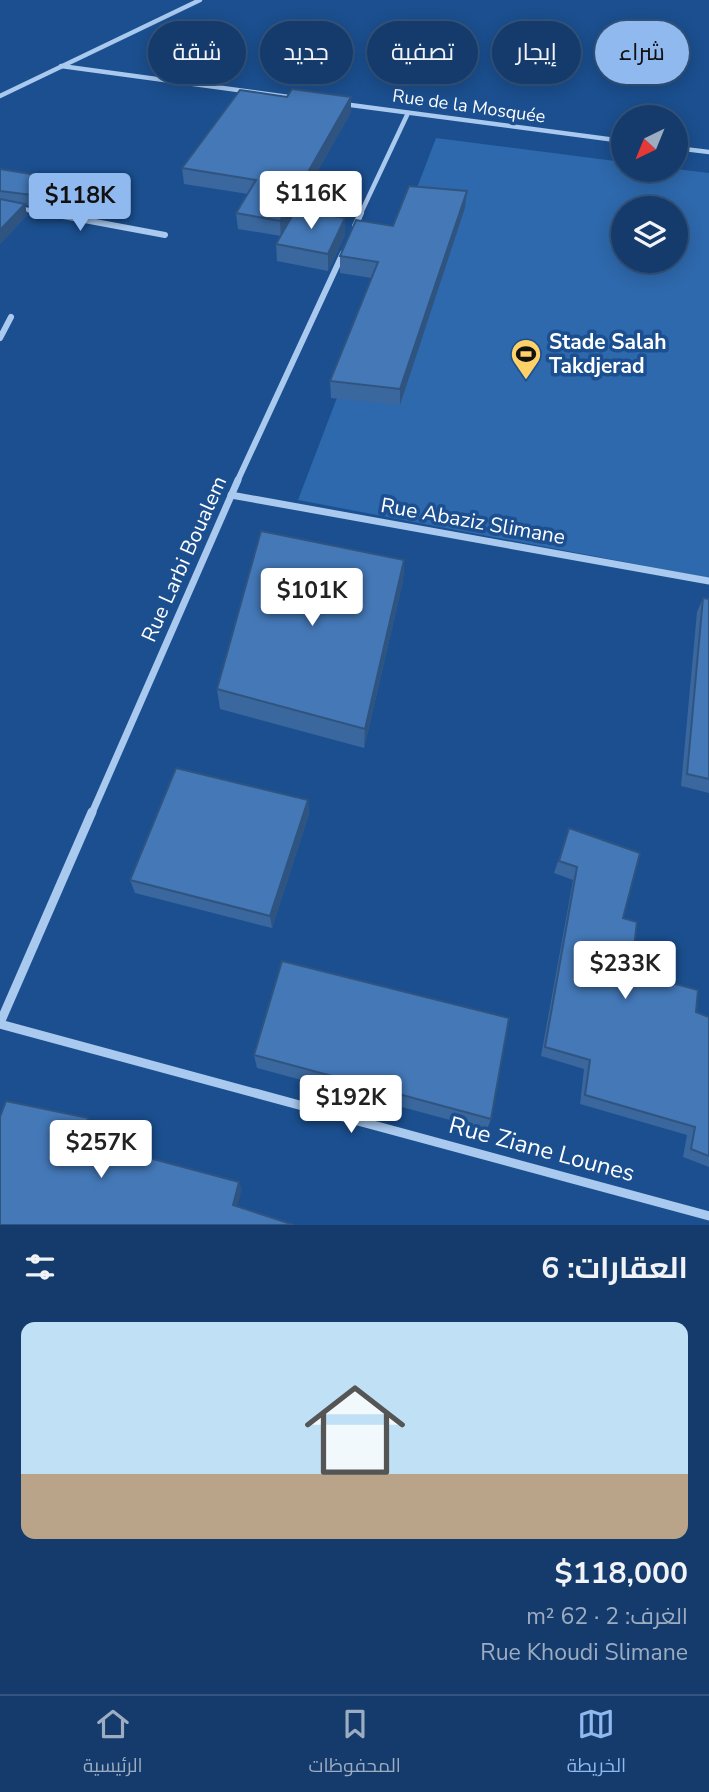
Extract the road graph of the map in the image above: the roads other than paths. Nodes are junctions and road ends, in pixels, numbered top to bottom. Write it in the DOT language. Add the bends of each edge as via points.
graph roads {
  1 [pos="200,0"];
  2 [pos="61,66"];
  3 [pos="0,96"];
  4 [pos="301,98"];
  5 [pos="341,104"];
  6 [pos="408,113"];
  7 [pos="611,139"];
  8 [pos="688,149"];
  9 [pos="709,152"];
  10 [pos="0,205"];
  11 [pos="165,235"];
  12 [pos="351,236"];
  13 [pos="345,248"];
  14 [pos="11,317"];
  15 [pos="0,338"];
  16 [pos="231,495"];
  17 [pos="709,581"];
  18 [pos="0,1023"];
  19 [pos="709,1216"];
  1 -- 2 [label="street"];
  2 -- 3 [label="street"];
  2 -- 4 [label="street"];
  5 -- 6 [label="street, Rue de la Mosquée"];
  6 -- 7 [label="street, Rue de la Mosquée"];
  6 -- 12 [label="street"];
  8 -- 9 [label="street"];
  10 -- 11 [label="street"];
  13 -- 16 [label="street, Rue Larbi Boualem"];
  14 -- 15 [label="street"];
  16 -- 17 [label="street, Rue Abaziz Slimane"];
  16 -- 18 [label="street, Rue Larbi Boualem"];
  18 -- 19 [label="street, Rue Ziane Lounes"];
}
